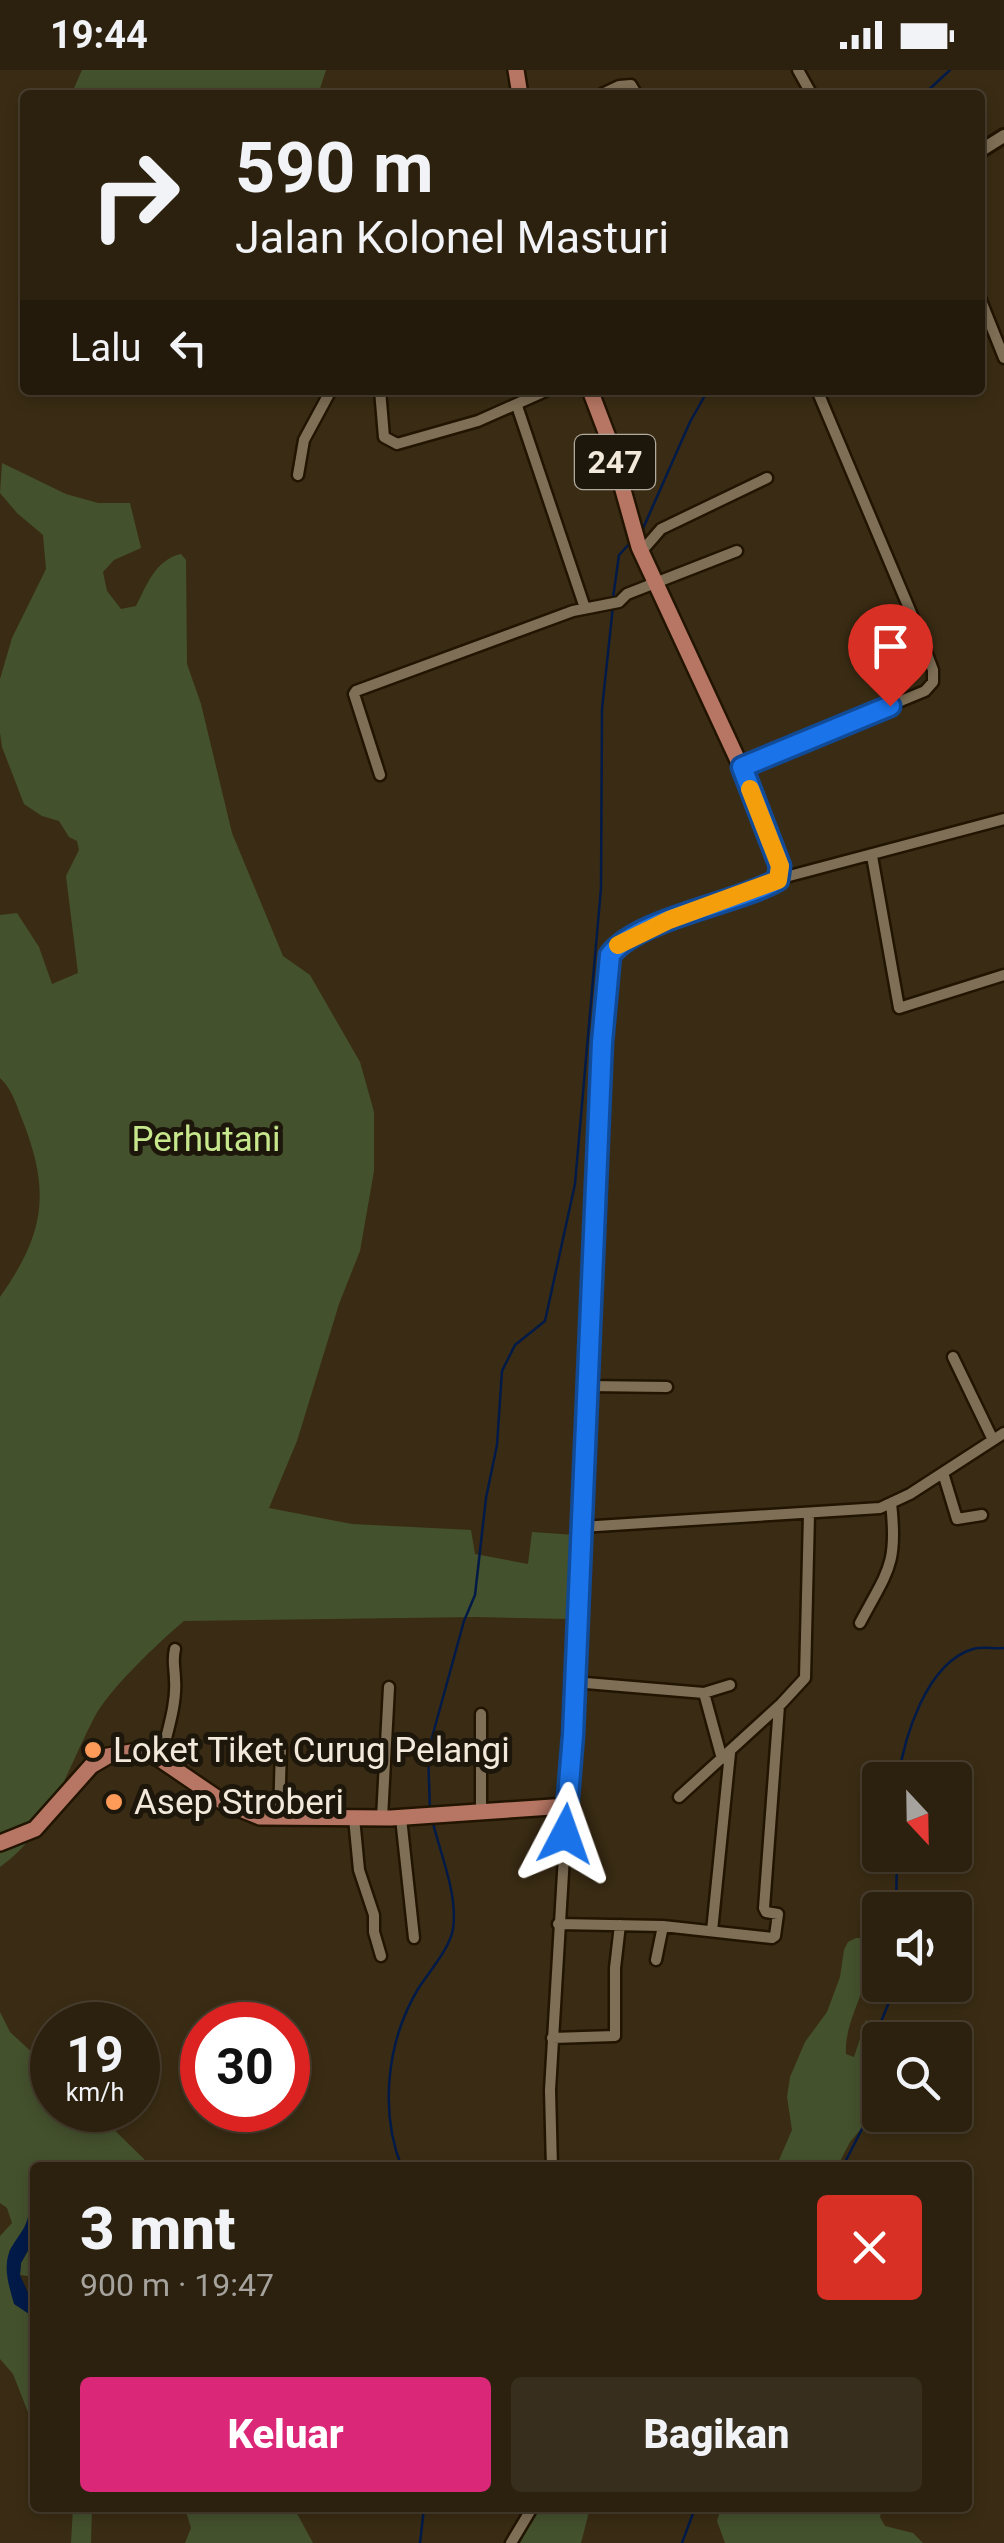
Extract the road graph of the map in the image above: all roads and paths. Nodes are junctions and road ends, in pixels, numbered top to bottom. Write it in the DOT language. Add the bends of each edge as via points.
graph roads {
  1 [pos="612,90"];
  2 [pos="634,90"];
  3 [pos="985,310"];
  4 [pos="1004,358"];
  5 [pos="328,395"];
  6 [pos="380,395"];
  7 [pos="538,395"];
  8 [pos="592,395"];
  9 [pos="819,395"];
  10 [pos="517,406"];
  11 [pos="298,475"];
  12 [pos="767,478"];
  13 [pos="638,545"];
  14 [pos="737,551"];
  15 [pos="655,585"];
  16 [pos="585,608"];
  17 [pos="742,767"];
  18 [pos="380,775"];
  19 [pos="1004,819"];
  20 [pos="872,856"];
  21 [pos="778,880"];
  22 [pos="1004,975"];
  23 [pos="953,1357"];
  24 [pos="587,1386"];
  25 [pos="667,1387"];
  26 [pos="999,1437"];
  27 [pos="943,1473"];
  28 [pos="890,1504"];
  29 [pos="809,1514"];
  30 [pos="982,1515"];
  31 [pos="581,1527"];
  32 [pos="860,1623"];
  33 [pos="175,1650"];
  34 [pos="574,1682"];
  35 [pos="730,1684"];
  36 [pos="388,1687"];
  37 [pos="704,1693"];
  38 [pos="778,1706"];
  39 [pos="481,1714"];
  40 [pos="281,1747"];
  41 [pos="726,1756"];
  42 [pos="161,1759"];
  43 [pos="679,1797"];
  44 [pos="567,1806"];
  45 [pos="480,1811"];
  46 [pos="410,1817"];
  47 [pos="279,1818"];
  48 [pos="354,1818"];
  49 [pos="382,1818"];
  50 [pos="0,1843"];
  51 [pos="558,1924"];
  52 [pos="620,1925"];
  53 [pos="662,1926"];
  54 [pos="712,1931"];
  55 [pos="414,1938"];
  56 [pos="381,1956"];
  57 [pos="656,1960"];
  58 [pos="552,2038"];
  59 [pos="552,2162"];
  60 [pos="530,2512"];
  61 [pos="511,2543"];
  1 -- 2 [label="street"];
  3 -- 4 [label="street"];
  5 -- 11 [label="street" via="304,440"];
  6 -- 10 [label="street" via="390,443 457,429"];
  7 -- 10 [label="street"];
  8 -- 13 [label="main road, 247"];
  9 -- 17 [label="street" via="901,587 933,682"];
  10 -- 16 [label="street"];
  12 -- 13 [label="street"];
  13 -- 15 [label="main road, 247"];
  14 -- 15 [label="street"];
  15 -- 16 [label="street"];
  15 -- 17 [label="main road, 247"];
  16 -- 18 [label="street" via="355,692"];
  17 -- 21 [label="main road, 247" via="780,866"];
  19 -- 20 [label="street"];
  20 -- 21 [label="street"];
  20 -- 22 [label="street" via="898,1008"];
  21 -- 24 [label="main road" via="669,920 610,955"];
  23 -- 26 [label="street"];
  24 -- 25 [label="street"];
  24 -- 31 [label="main road"];
  26 -- 27 [label="street"];
  27 -- 28 [label="street"];
  27 -- 30 [label="street" via="957,1519"];
  28 -- 29 [label="street"];
  28 -- 32 [label="street" via="892,1560"];
  29 -- 31 [label="street"];
  29 -- 38 [label="street" via="807,1668"];
  31 -- 34 [label="main road"];
  33 -- 42 [label="street"];
  34 -- 37 [label="street"];
  34 -- 44 [label="main road"];
  35 -- 37 [label="street"];
  36 -- 49 [label="street"];
  37 -- 41 [label="street"];
  38 -- 41 [label="street"];
  38 -- 54 [label="street" via="764,1908 778,1913 775,1936"];
  39 -- 45 [label="street"];
  40 -- 47 [label="street"];
  41 -- 43 [label="street"];
  41 -- 54 [label="street"];
  42 -- 47 [label="main road" via="241,1812"];
  42 -- 50 [label="main road" via="136,1752 108,1756 35,1829"];
  44 -- 45 [label="main road"];
  44 -- 51 [label="street"];
  45 -- 46 [label="main road"];
  46 -- 49 [label="main road"];
  46 -- 55 [label="street"];
  47 -- 48 [label="main road"];
  48 -- 49 [label="main road"];
  48 -- 56 [label="street" via="359,1870"];
  51 -- 52 [label="street"];
  51 -- 58 [label="street"];
  52 -- 53 [label="street"];
  52 -- 58 [label="street" via="615,2036"];
  53 -- 54 [label="street"];
  53 -- 57 [label="street"];
  58 -- 59 [label="street"];
  60 -- 61 [label="street"];
}
